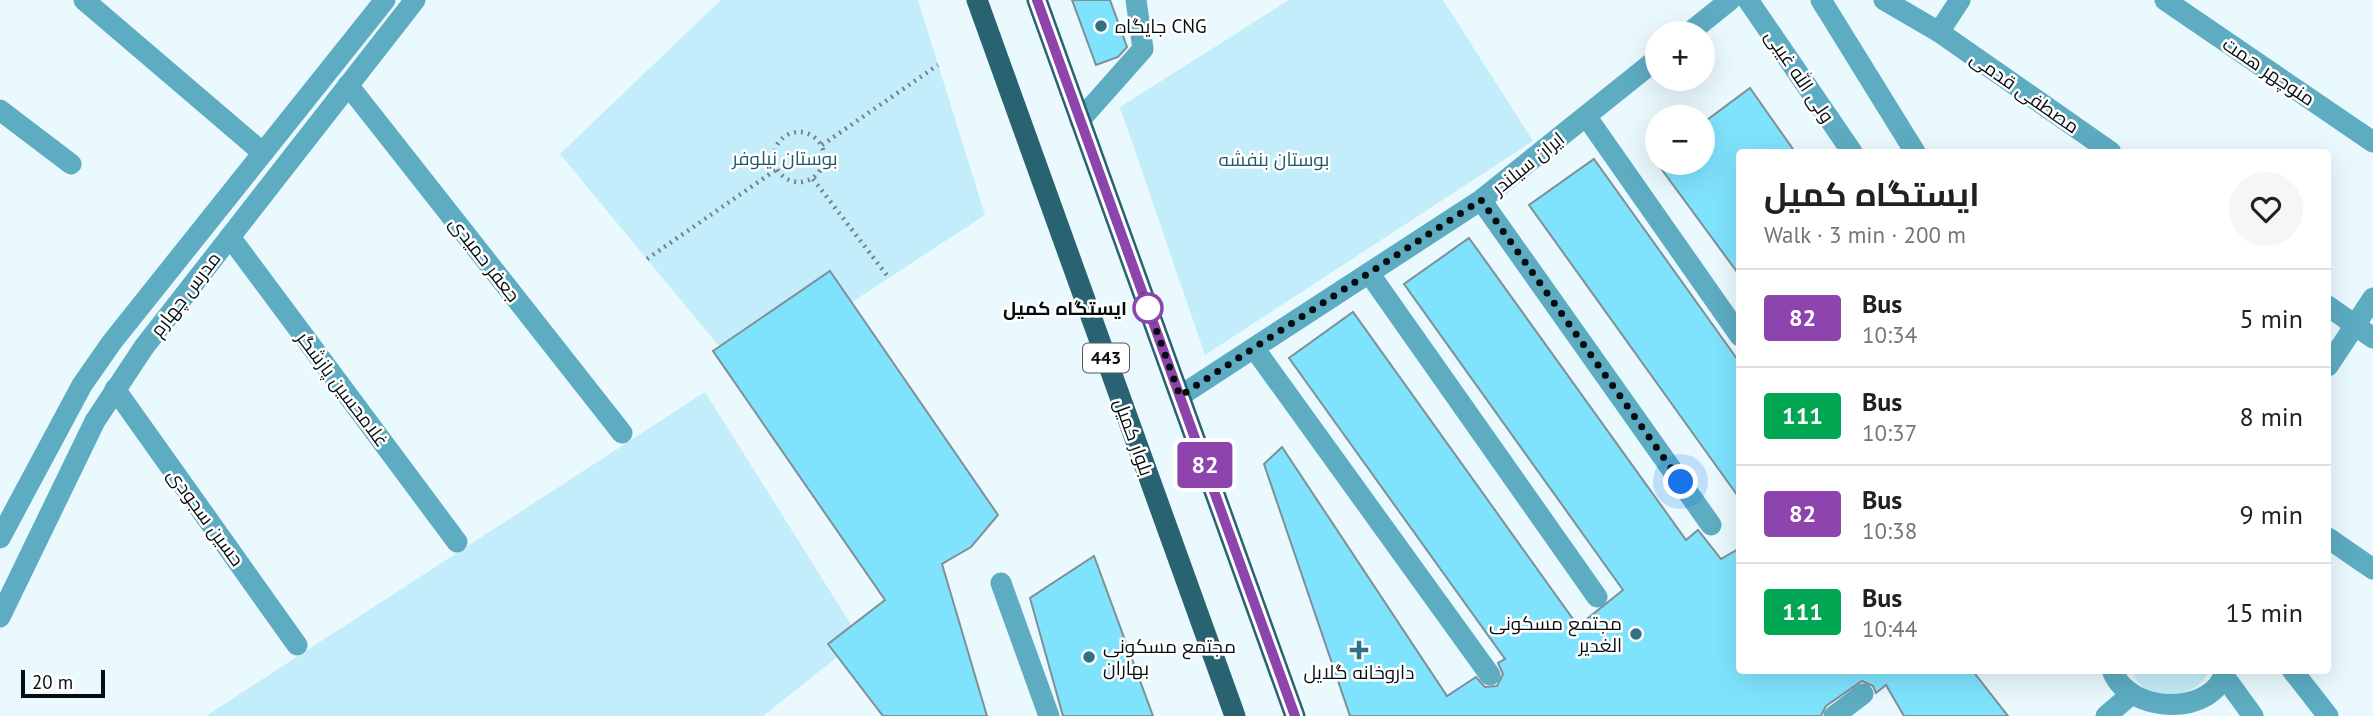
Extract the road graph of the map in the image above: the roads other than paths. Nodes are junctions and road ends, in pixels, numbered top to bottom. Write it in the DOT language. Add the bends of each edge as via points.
graph roads {
  1 [pos="85,0"];
  2 [pos="386,0"];
  3 [pos="415,0"];
  4 [pos="977,0"];
  5 [pos="1037,0"];
  6 [pos="1136,0"];
  7 [pos="1730,0"];
  8 [pos="1748,0"];
  9 [pos="1821,0"];
  10 [pos="1884,0"];
  11 [pos="1960,0"];
  12 [pos="2165,0"];
  13 [pos="1704,21"];
  14 [pos="1939,32"];
  15 [pos="1645,69"];
  16 [pos="348,85"];
  17 [pos="0,110"];
  18 [pos="1586,116"];
  19 [pos="1080,120"];
  20 [pos="2373,142"];
  21 [pos="1850,149"];
  22 [pos="1913,149"];
  23 [pos="2107,149"];
  24 [pos="263,153"];
  25 [pos="71,164"];
  26 [pos="1481,200"];
  27 [pos="230,237"];
  28 [pos="1369,273"];
  29 [pos="2373,298"];
  30 [pos="2331,308"];
  31 [pos="2355,325"];
  32 [pos="1736,330"];
  33 [pos="2373,338"];
  34 [pos="1254,348"];
  35 [pos="2331,361"];
  36 [pos="115,389"];
  37 [pos="1180,396"];
  38 [pos="622,433"];
  39 [pos="1711,525"];
  40 [pos="0,538"];
  41 [pos="2331,540"];
  42 [pos="457,542"];
  43 [pos="2373,569"];
  44 [pos="1001,583"];
  45 [pos="1597,597"];
  46 [pos="0,617"];
  47 [pos="297,645"];
  48 [pos="1490,674"];
  49 [pos="2113,674"];
  50 [pos="2224,674"];
  51 [pos="2226,674"];
  52 [pos="2295,674"];
  53 [pos="1863,694"];
  54 [pos="2127,698"];
  55 [pos="1049,716"];
  56 [pos="1235,716"];
  57 [pos="1295,716"];
  58 [pos="1834,716"];
  59 [pos="2106,716"];
  60 [pos="2253,716"];
  61 [pos="2328,716"];
  1 -- 24 [label="street"];
  2 -- 24 [label="street, مدرس چهارم"];
  3 -- 16 [label="street, مدرس چهارم"];
  4 -- 56 [label="main road, بلوار کمیل / 443"];
  5 -- 19 [label="main road"];
  6 -- 19 [label="street" via="1143,49"];
  7 -- 13 [label="street"];
  8 -- 21 [label="street, ولی الله غیبی"];
  9 -- 22 [label="street"];
  10 -- 14 [label="street, مصطفی قدمی"];
  11 -- 14 [label="street"];
  12 -- 20 [label="street, منوچهر همت"];
  14 -- 23 [label="street, مصطفی قدمی"];
  15 -- 18 [label="street, ایران سیلندر"];
  16 -- 27 [label="street, مدرس چهارم"];
  16 -- 38 [label="street, جعفر حمیدی"];
  17 -- 25 [label="street"];
  18 -- 26 [label="street, ایران سیلندر"];
  18 -- 32 [label="street"];
  19 -- 37 [label="main road"];
  24 -- 40 [label="street, مدرس چهارم" via="82,385"];
  26 -- 28 [label="street, ایران سیلندر"];
  26 -- 39 [label="street"];
  27 -- 36 [label="street, مدرس چهارم"];
  27 -- 42 [label="street, غلامحسین پازشگر"];
  28 -- 34 [label="street, ایران سیلندر"];
  28 -- 45 [label="street"];
  29 -- 31 [label="street"];
  30 -- 31 [label="street"];
  31 -- 33 [label="street"];
  31 -- 35 [label="street"];
  34 -- 37 [label="street, ایران سیلندر"];
  34 -- 48 [label="street"];
  36 -- 46 [label="street, مدرس چهارم" via="94,422"];
  36 -- 47 [label="street, حسین سجودی"];
  37 -- 57 [label="main road"];
  41 -- 43 [label="street"];
  44 -- 55 [label="street"];
  49 -- 54 [label="street"];
  50 -- 54 [label="street" via="2215,693 2200,707 2182,714 2162,716"];
  51 -- 60 [label="street"];
  52 -- 61 [label="street"];
  53 -- 58 [label="street"];
  54 -- 59 [label="street"];
}
